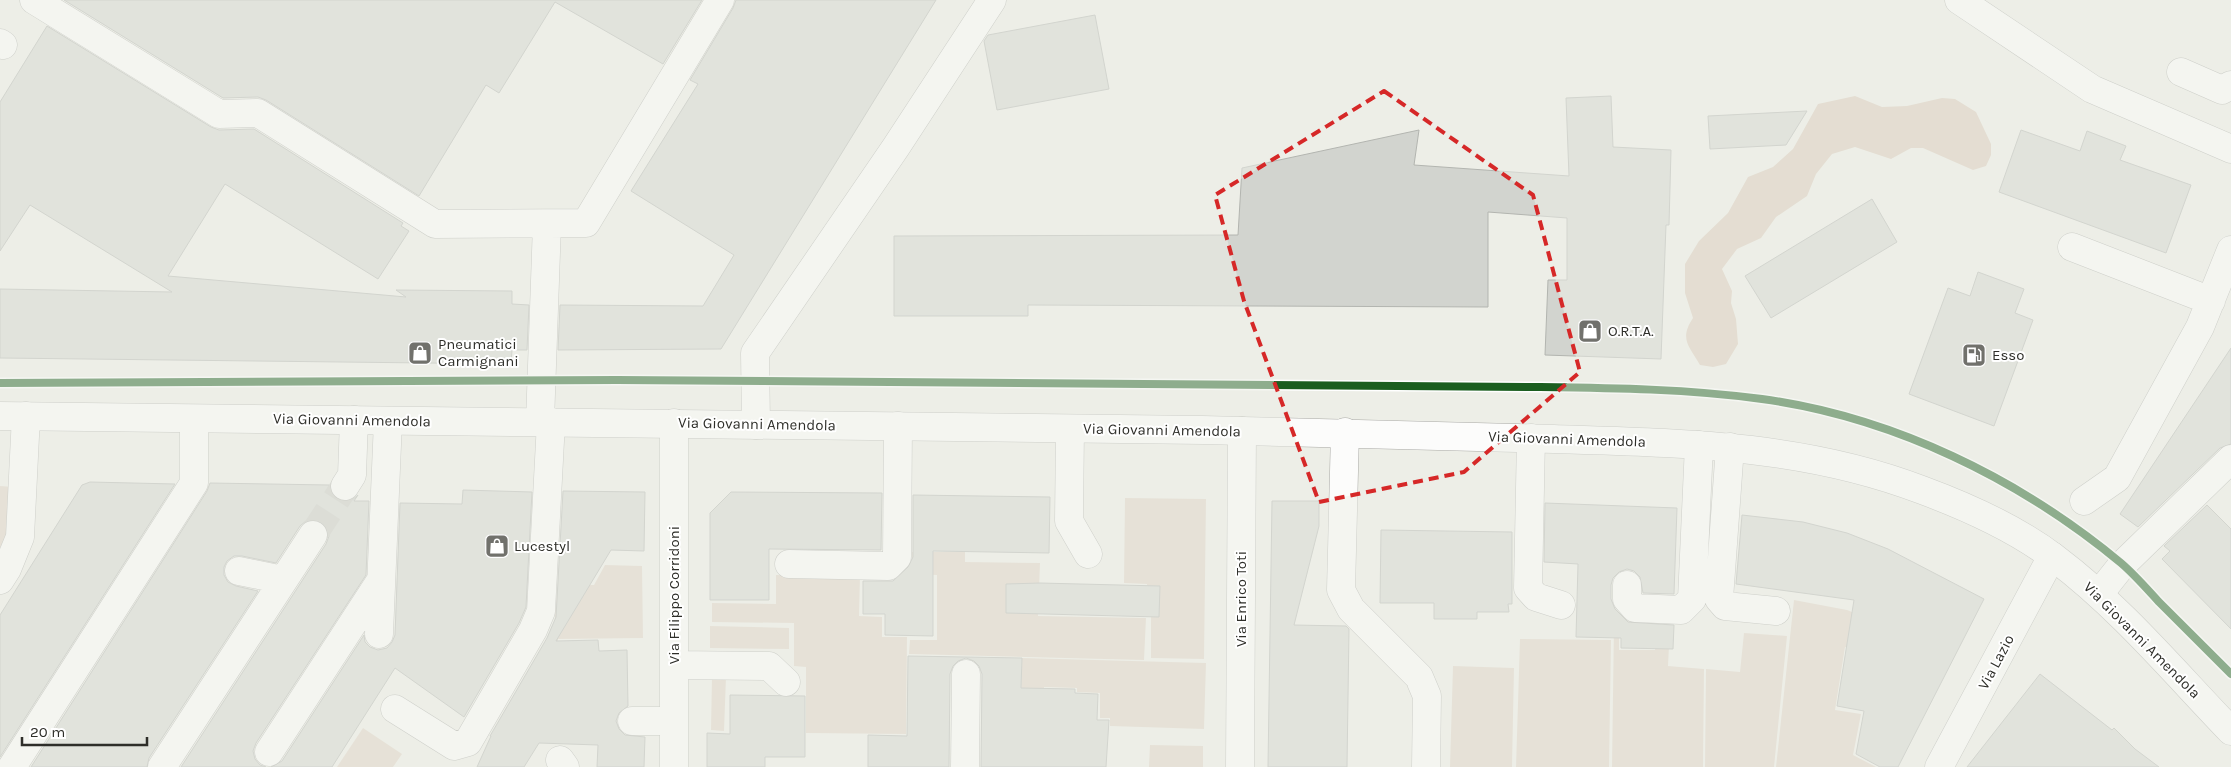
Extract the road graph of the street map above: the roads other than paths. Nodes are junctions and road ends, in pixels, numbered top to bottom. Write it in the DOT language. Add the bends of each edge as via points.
graph roads {
  1 [pos="34,0"];
  2 [pos="720,0"];
  3 [pos="992,0"];
  4 [pos="1959,0"];
  5 [pos="2181,72"];
  6 [pos="2231,85"];
  7 [pos="2231,149"];
  8 [pos="547,224"];
  9 [pos="2072,246"];
  10 [pos="2231,250"];
  11 [pos="2211,301"];
  12 [pos="13,416"];
  13 [pos="194,419"];
  14 [pos="354,420"];
  15 [pos="388,421"];
  16 [pos="546,422"];
  17 [pos="674,423"];
  18 [pos="756,425"];
  19 [pos="898,426"];
  20 [pos="1070,429"];
  21 [pos="1242,431"];
  22 [pos="1345,432"];
  23 [pos="1531,438"];
  24 [pos="1699,445"];
  25 [pos="1730,447"];
  26 [pos="2231,459"];
  27 [pos="345,486"];
  28 [pos="2084,501"];
  29 [pos="313,535"];
  30 [pos="1088,554"];
  31 [pos="2052,556"];
  32 [pos="790,564"];
  33 [pos="239,570"];
  34 [pos="382,578"];
  35 [pos="0,580"];
  36 [pos="283,580"];
  37 [pos="1627,585"];
  38 [pos="2099,594"];
  39 [pos="1561,605"];
  40 [pos="1776,611"];
  41 [pos="380,634"];
  42 [pos="674,665"];
  43 [pos="966,674"];
  44 [pos="786,682"];
  45 [pos="395,710"];
  46 [pos="2228,720"];
  47 [pos="632,721"];
  48 [pos="674,721"];
  49 [pos="269,752"];
  50 [pos="12,767"];
  51 [pos="162,767"];
  52 [pos="674,767"];
  53 [pos="965,767"];
  54 [pos="1240,767"];
  55 [pos="1426,767"];
  56 [pos="1938,767"];
  1 -- 8 [label="main road" via="219,114 258,113 435,224"];
  2 -- 8 [label="main road" via="586,223"];
  3 -- 18 [label="main road" via="755,353"];
  4 -- 7 [label="main road" via="2092,89"];
  5 -- 6 [label="main road" via="2222,90"];
  8 -- 16 [label="main road"];
  9 -- 11 [label="main road"];
  10 -- 11 [label="main road"];
  11 -- 28 [label="main road" via="2117,478"];
  12 -- 13 [label="main road, Via Giovanni Amendola"];
  12 -- 35 [label="main road" via="20,536"];
  13 -- 14 [label="main road, Via Giovanni Amendola"];
  13 -- 50 [label="main road" via="194,483"];
  14 -- 15 [label="main road, Via Giovanni Amendola"];
  14 -- 27 [label="main road" via="352,474"];
  15 -- 16 [label="main road, Via Giovanni Amendola"];
  15 -- 34 [label="main road"];
  16 -- 17 [label="main road, Via Giovanni Amendola"];
  16 -- 45 [label="main road" via="541,611 533,630 468,742 454,746"];
  17 -- 18 [label="main road, Via Giovanni Amendola"];
  17 -- 42 [label="main road, Via Filippo Corridoni"];
  18 -- 19 [label="main road, Via Giovanni Amendola"];
  19 -- 20 [label="main road, Via Giovanni Amendola"];
  19 -- 32 [label="main road" via="897,557 888,566"];
  20 -- 21 [label="main road, Via Giovanni Amendola"];
  20 -- 30 [label="main road" via="1070,521"];
  21 -- 22 [label="main road, Via Giovanni Amendola"];
  21 -- 54 [label="main road, Via Enrico Toti"];
  22 -- 23 [label="main road, Via Giovanni Amendola"];
  22 -- 55 [label="main road" via="1341,590 1351,609 1419,677 1427,696"];
  23 -- 24 [label="main road, Via Giovanni Amendola"];
  23 -- 39 [label="main road" via="1528,588 1536,597"];
  24 -- 25 [label="main road, Via Giovanni Amendola"];
  24 -- 37 [label="main road" via="1692,599 1681,610 1635,608 1627,599"];
  25 -- 31 [label="main road, Via Giovanni Amendola" via="1808,457 1868,471 1971,510"];
  25 -- 40 [label="main road" via="1719,599 1725,606"];
  26 -- 38 [label="main road" via="2122,564"];
  29 -- 36 [label="main road"];
  31 -- 38 [label="main road, Via Giovanni Amendola"];
  31 -- 56 [label="main road, Via Lazio"];
  33 -- 36 [label="main road"];
  34 -- 41 [label="main road"];
  34 -- 49 [label="main road"];
  36 -- 51 [label="main road"];
  38 -- 46 [label="main road, Via Giovanni Amendola"];
  42 -- 44 [label="main road" via="769,666"];
  42 -- 48 [label="main road, Via Filippo Corridoni"];
  43 -- 53 [label="main road"];
  47 -- 48 [label="main road"];
  48 -- 52 [label="main road, Via Filippo Corridoni"];
}
